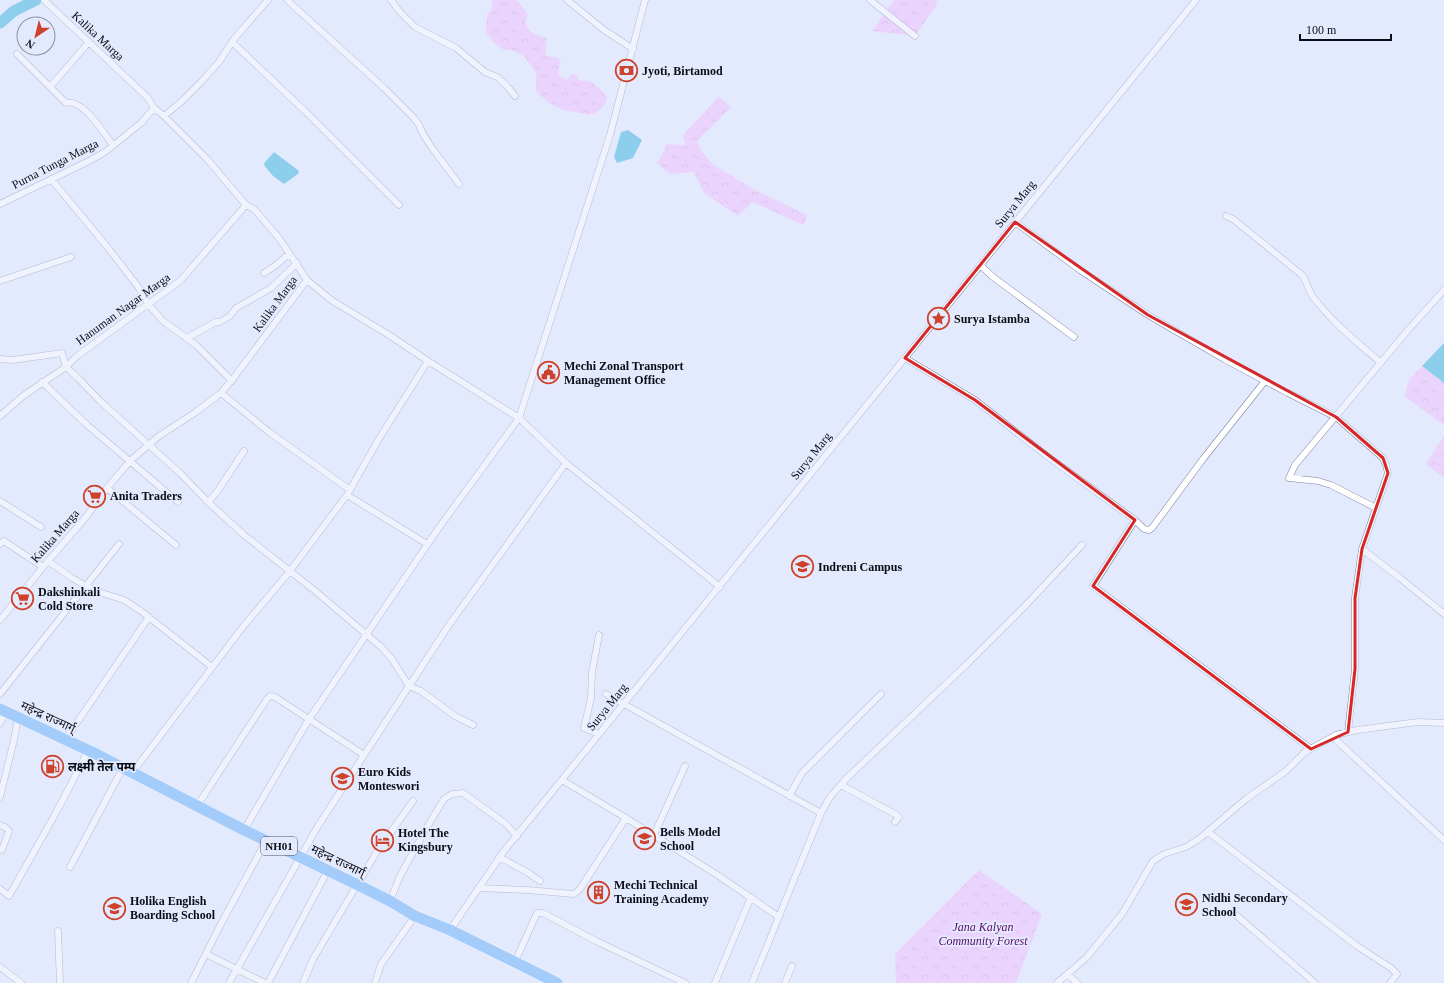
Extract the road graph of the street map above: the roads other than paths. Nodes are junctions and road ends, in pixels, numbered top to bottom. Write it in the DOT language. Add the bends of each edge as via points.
graph roads {
  1 [pos="44,0"];
  2 [pos="268,0"];
  3 [pos="287,0"];
  4 [pos="391,0"];
  5 [pos="567,0"];
  6 [pos="645,0"];
  7 [pos="870,0"];
  8 [pos="1196,0"];
  9 [pos="915,36"];
  10 [pos="89,42"];
  11 [pos="232,42"];
  12 [pos="632,49"];
  13 [pos="19,56"];
  14 [pos="50,87"];
  15 [pos="515,96"];
  16 [pos="154,108"];
  17 [pos="164,116"];
  18 [pos="113,145"];
  19 [pos="51,180"];
  20 [pos="459,184"];
  21 [pos="1,202"];
  22 [pos="246,205"];
  23 [pos="399,206"];
  24 [pos="1226,216"];
  25 [pos="1015,222"];
  26 [pos="289,254"];
  27 [pos="71,257"];
  28 [pos="297,263"];
  29 [pos="980,266"];
  30 [pos="264,273"];
  31 [pos="307,280"];
  32 [pos="0,282"];
  33 [pos="1444,290"];
  34 [pos="148,304"];
  35 [pos="1074,337"];
  36 [pos="187,338"];
  37 [pos="905,358"];
  38 [pos="0,360"];
  39 [pos="428,361"];
  40 [pos="1380,363"];
  41 [pos="66,367"];
  42 [pos="232,381"];
  43 [pos="1265,381"];
  44 [pos="42,382"];
  45 [pos="221,393"];
  46 [pos="0,416"];
  47 [pos="1336,417"];
  48 [pos="519,418"];
  49 [pos="148,445"];
  50 [pos="244,452"];
  51 [pos="130,461"];
  52 [pos="566,463"];
  53 [pos="107,488"];
  54 [pos="348,493"];
  55 [pos="0,501"];
  56 [pos="178,502"];
  57 [pos="208,502"];
  58 [pos="1376,508"];
  59 [pos="1135,520"];
  60 [pos="41,527"];
  61 [pos="1,541"];
  62 [pos="119,544"];
  63 [pos="428,544"];
  64 [pos="176,545"];
  65 [pos="1082,545"];
  66 [pos="1362,549"];
  67 [pos="48,561"];
  68 [pos="43,567"];
  69 [pos="290,570"];
  70 [pos="86,586"];
  71 [pos="720,587"];
  72 [pos="1444,614"];
  73 [pos="149,617"];
  74 [pos="0,620"];
  75 [pos="367,635"];
  76 [pos="599,635"];
  77 [pos="212,667"];
  78 [pos="409,686"];
  79 [pos="0,694"];
  80 [pos="606,694"];
  81 [pos="881,694"];
  82 [pos="623,704"];
  83 [pos="3,711"];
  84 [pos="18,717"];
  85 [pos="309,719"];
  86 [pos="0,723"];
  87 [pos="1444,723"];
  88 [pos="473,725"];
  89 [pos="1348,732"];
  90 [pos="599,734"];
  91 [pos="1336,735"];
  92 [pos="65,740"];
  93 [pos="1311,749"];
  94 [pos="88,751"];
  95 [pos="364,755"];
  96 [pos="685,766"];
  97 [pos="128,771"];
  98 [pos="562,780"];
  99 [pos="841,785"];
  100 [pos="789,796"];
  101 [pos="0,798"];
  102 [pos="413,801"];
  103 [pos="197,806"];
  104 [pos="821,813"];
  105 [pos="626,818"];
  106 [pos="895,822"];
  107 [pos="0,825"];
  108 [pos="244,830"];
  109 [pos="1208,832"];
  110 [pos="654,835"];
  111 [pos="517,836"];
  112 [pos="1444,840"];
  113 [pos="266,841"];
  114 [pos="2,850"];
  115 [pos="300,857"];
  116 [pos="499,857"];
  117 [pos="70,867"];
  118 [pos="328,870"];
  119 [pos="540,881"];
  120 [pos="358,885"];
  121 [pos="478,888"];
  122 [pos="0,889"];
  123 [pos="751,897"];
  124 [pos="390,901"];
  125 [pos="1236,915"];
  126 [pos="415,916"];
  127 [pos="779,917"];
  128 [pos="450,930"];
  129 [pos="58,931"];
  130 [pos="206,954"];
  131 [pos="514,962"];
  132 [pos="792,966"];
  133 [pos="0,968"];
  134 [pos="237,969"];
  135 [pos="1067,974"];
  136 [pos="21,983"];
  137 [pos="60,983"];
  138 [pos="191,983"];
  139 [pos="230,983"];
  140 [pos="265,983"];
  141 [pos="268,983"];
  142 [pos="303,983"];
  143 [pos="375,983"];
  144 [pos="557,983"];
  145 [pos="684,983"];
  146 [pos="716,983"];
  147 [pos="752,983"];
  148 [pos="785,983"];
  149 [pos="1057,983"];
  150 [pos="1077,983"];
  151 [pos="1315,983"];
  152 [pos="1390,983"];
  1 -- 10 [label="street, Kalika Marga"];
  2 -- 11 [label="street"];
  3 -- 20 [label="street" via="414,118 432,148"];
  4 -- 15 [label="street" via="415,27 456,48 485,72 497,77"];
  5 -- 12 [label="street"];
  6 -- 12 [label="street"];
  7 -- 9 [label="street"];
  8 -- 25 [label="street, Surya Marg"];
  10 -- 14 [label="street"];
  10 -- 16 [label="street, Kalika Marga" via="148,98"];
  11 -- 17 [label="street" via="202,82"];
  11 -- 23 [label="street"];
  12 -- 48 [label="street" via="610,135"];
  13 -- 14 [label="street"];
  14 -- 18 [label="street" via="66,103 76,104 86,110"];
  16 -- 17 [label="street, Kalika Marga"];
  16 -- 18 [label="street, Purna Tunga Marga" via="141,124"];
  17 -- 22 [label="street, Kalika Marga" via="207,159"];
  18 -- 19 [label="street, Purna Tunga Marga"];
  19 -- 21 [label="street, Purna Tunga Marga"];
  19 -- 34 [label="street" via="130,276"];
  22 -- 26 [label="street, Kalika Marga" via="254,209"];
  22 -- 34 [label="street, Hanuman Nagar Marga" via="180,281"];
  24 -- 40 [label="street" via="1302,275 1312,296"];
  25 -- 29 [label="street, Surya Marg"];
  25 -- 43 [label="street" via="1148,315"];
  26 -- 28 [label="street, Kalika Marga"];
  26 -- 30 [label="street"];
  27 -- 32 [label="street"];
  28 -- 31 [label="street, Kalika Marga"];
  28 -- 36 [label="street" via="271,288 236,308 230,316"];
  29 -- 35 [label="street"];
  29 -- 37 [label="street, Surya Marg"];
  31 -- 39 [label="street" via="331,300 389,334"];
  31 -- 42 [label="street, Kalika Marga"];
  33 -- 40 [label="street"];
  34 -- 36 [label="street" via="163,321"];
  34 -- 41 [label="street, Hanuman Nagar Marga" via="77,356"];
  36 -- 42 [label="street"];
  37 -- 59 [label="street" via="975,400"];
  37 -- 71 [label="street, Surya Marg"];
  38 -- 41 [label="street" via="62,353"];
  39 -- 48 [label="street"];
  39 -- 54 [label="street"];
  40 -- 47 [label="street"];
  41 -- 44 [label="street, Hanuman Nagar Marga"];
  41 -- 49 [label="street"];
  42 -- 45 [label="street, Kalika Marga"];
  43 -- 47 [label="street"];
  43 -- 59 [label="street" via="1152,528 1144,529"];
  44 -- 46 [label="street, Hanuman Nagar Marga"];
  44 -- 51 [label="street"];
  45 -- 49 [label="street, Kalika Marga"];
  45 -- 54 [label="street"];
  47 -- 58 [label="street" via="1383,458 1388,472"];
  47 -- 58 [label="street" via="1295,465 1289,478 1331,485"];
  48 -- 52 [label="street"];
  48 -- 63 [label="street"];
  49 -- 51 [label="street, Kalika Marga"];
  49 -- 57 [label="street"];
  50 -- 57 [label="street"];
  51 -- 53 [label="street, Kalika Marga"];
  51 -- 56 [label="street"];
  52 -- 71 [label="street"];
  52 -- 78 [label="street" via="449,625"];
  53 -- 64 [label="street"];
  53 -- 67 [label="street, Kalika Marga"];
  54 -- 63 [label="street"];
  54 -- 69 [label="street"];
  55 -- 60 [label="street"];
  57 -- 69 [label="street" via="244,535"];
  58 -- 66 [label="street"];
  59 -- 93 [label="street" via="1093,586"];
  61 -- 68 [label="street"];
  62 -- 70 [label="street"];
  63 -- 75 [label="street"];
  65 -- 99 [label="street" via="980,651"];
  66 -- 72 [label="street"];
  66 -- 89 [label="street" via="1355,598 1355,669"];
  67 -- 68 [label="street, Kalika Marga"];
  67 -- 70 [label="street"];
  68 -- 74 [label="street, Kalika Marga"];
  69 -- 75 [label="street"];
  69 -- 77 [label="street"];
  70 -- 73 [label="street" via="124,600"];
  70 -- 79 [label="street"];
  71 -- 82 [label="street, Surya Marg"];
  73 -- 77 [label="street"];
  73 -- 92 [label="street"];
  75 -- 78 [label="street" via="392,659"];
  75 -- 85 [label="street"];
  76 -- 90 [label="street" via="592,672 591,698 584,728"];
  77 -- 97 [label="street"];
  78 -- 88 [label="street"];
  78 -- 95 [label="street"];
  80 -- 82 [label="street"];
  81 -- 100 [label="street" via="802,773"];
  82 -- 90 [label="street, Surya Marg"];
  82 -- 100 [label="street"];
  83 -- 84 [label="highway, महेन्द्र राज्मार्ग् / NH01"];
  83 -- 86 [label="street"];
  84 -- 92 [label="highway, महेन्द्र राज्मार्ग् / NH01"];
  84 -- 101 [label="street"];
  85 -- 95 [label="street"];
  85 -- 103 [label="street" via="270,696"];
  85 -- 108 [label="street"];
  87 -- 89 [label="street" via="1418,722"];
  89 -- 91 [label="street"];
  90 -- 98 [label="street, Surya Marg"];
  91 -- 93 [label="street"];
  91 -- 112 [label="street" via="1337,741"];
  92 -- 94 [label="highway, महेन्द्र राज्मार्ग् / NH01"];
  93 -- 109 [label="street"];
  94 -- 97 [label="highway, महेन्द्र राज्मार्ग् / NH01"];
  94 -- 122 [label="street" via="9,896"];
  95 -- 115 [label="street"];
  96 -- 110 [label="street"];
  97 -- 103 [label="highway, महेन्द्र राज्मार्ग् / NH01"];
  97 -- 117 [label="street"];
  98 -- 105 [label="street"];
  98 -- 111 [label="street, Surya Marg"];
  99 -- 104 [label="street"];
  99 -- 106 [label="street" via="895,814 899,817"];
  100 -- 104 [label="street"];
  102 -- 120 [label="street" via="376,853"];
  103 -- 108 [label="highway, महेन्द्र राज्मार्ग् / NH01"];
  104 -- 127 [label="street"];
  105 -- 110 [label="street"];
  105 -- 121 [label="street" via="580,889 574,894"];
  107 -- 114 [label="street" via="9,831"];
  108 -- 113 [label="highway, महेन्द्र राज्मार्ग् / NH01"];
  109 -- 135 [label="street" via="1186,847 1164,854 1153,861 1122,914 1087,957"];
  109 -- 152 [label="street" via="1395,972 1397,974"];
  110 -- 123 [label="street"];
  111 -- 116 [label="street, Surya Marg"];
  111 -- 124 [label="street" via="506,824 464,793 452,794 444,799 426,829 400,876"];
  113 -- 115 [label="highway, महेन्द्र राज्मार्ग् / NH01"];
  113 -- 130 [label="street"];
  115 -- 118 [label="highway, महेन्द्र राज्मार्ग् / NH01"];
  115 -- 134 [label="street"];
  116 -- 119 [label="street"];
  116 -- 121 [label="street, Surya Marg"];
  118 -- 120 [label="highway, महेन्द्र राज्मार्ग् / NH01"];
  118 -- 141 [label="street"];
  120 -- 124 [label="highway, महेन्द्र राज्मार्ग् / NH01"];
  120 -- 142 [label="street" via="313,959"];
  121 -- 128 [label="street, Surya Marg"];
  123 -- 127 [label="street"];
  123 -- 146 [label="street"];
  124 -- 126 [label="highway, महेन्द्र राज्मार्ग् / NH01"];
  125 -- 151 [label="street"];
  126 -- 128 [label="highway, महेन्द्र राज्मार्ग् / NH01"];
  126 -- 143 [label="street" via="380,964"];
  127 -- 147 [label="street"];
  128 -- 131 [label="highway, महेन्द्र राज्मार्ग् / NH01"];
  129 -- 137 [label="street"];
  130 -- 134 [label="street"];
  130 -- 138 [label="street"];
  131 -- 144 [label="highway, महेन्द्र राज्मार्ग् / NH01"];
  131 -- 145 [label="street" via="537,913 544,913"];
  132 -- 148 [label="street"];
  133 -- 136 [label="street"];
  134 -- 139 [label="street"];
  134 -- 140 [label="street"];
  135 -- 149 [label="street"];
  135 -- 150 [label="street"];
}
